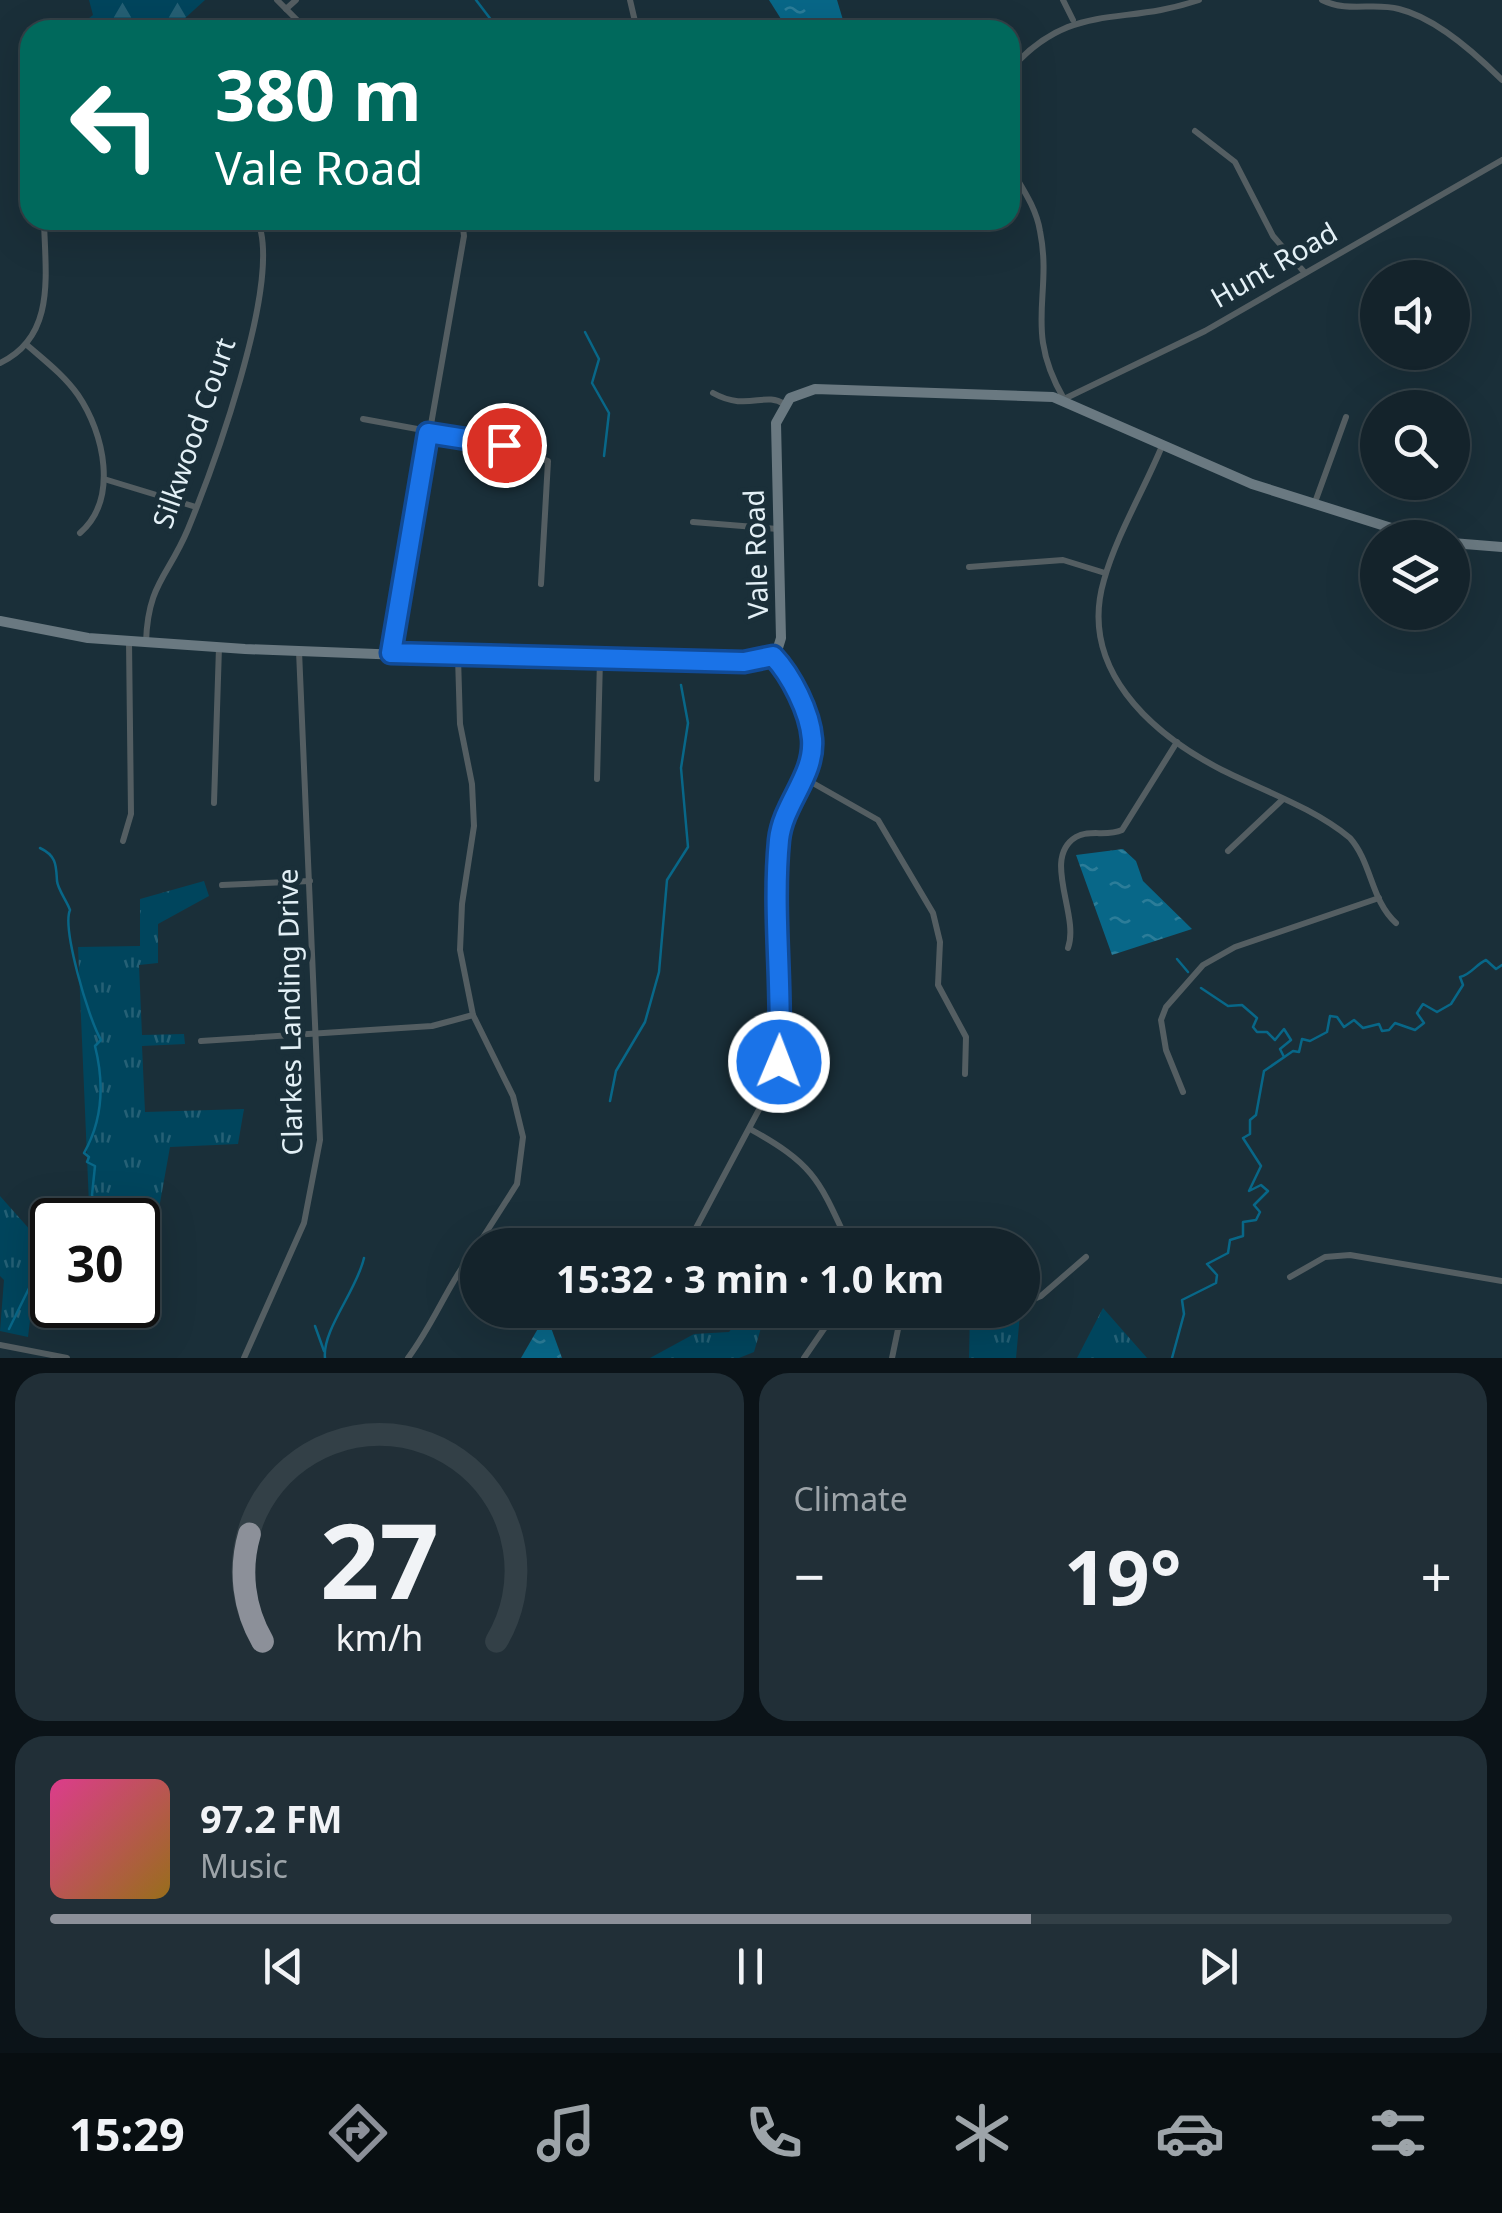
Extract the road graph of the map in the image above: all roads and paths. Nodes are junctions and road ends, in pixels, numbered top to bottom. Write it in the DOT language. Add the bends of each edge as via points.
graph roads {
  1 [pos="278,0"];
  2 [pos="296,0"];
  3 [pos="1064,0"];
  4 [pos="1198,0"];
  5 [pos="1322,0"];
  6 [pos="286,10"];
  7 [pos="296,20"];
  8 [pos="1073,20"];
  9 [pos="1020,59"];
  10 [pos="1502,80"];
  11 [pos="1195,131"];
  12 [pos="1502,160"];
  13 [pos="1020,187"];
  14 [pos="44,230"];
  15 [pos="463,230"];
  16 [pos="261,232"];
  17 [pos="1305,273"];
  18 [pos="27,345"];
  19 [pos="0,362"];
  20 [pos="714,393"];
  21 [pos="1064,399"];
  22 [pos="784,404"];
  23 [pos="1346,417"];
  24 [pos="362,420"];
  25 [pos="428,433"];
  26 [pos="1162,446"];
  27 [pos="104,479"];
  28 [pos="1314,505"];
  29 [pos="196,507"];
  30 [pos="1364,520"];
  31 [pos="693,522"];
  32 [pos="778,529"];
  33 [pos="80,534"];
  34 [pos="1470,544"];
  35 [pos="1502,547"];
  36 [pos="969,567"];
  37 [pos="1106,573"];
  38 [pos="541,584"];
  39 [pos="0,621"];
  40 [pos="129,640"];
  41 [pos="146,642"];
  42 [pos="219,647"];
  43 [pos="299,651"];
  44 [pos="391,653"];
  45 [pos="773,656"];
  46 [pos="458,657"];
  47 [pos="600,659"];
  48 [pos="1177,742"];
  49 [pos="804,778"];
  50 [pos="597,779"];
  51 [pos="1282,800"];
  52 [pos="214,803"];
  53 [pos="123,841"];
  54 [pos="1228,850"];
  55 [pos="310,881"];
  56 [pos="222,886"];
  57 [pos="1379,898"];
  58 [pos="1396,923"];
  59 [pos="1068,948"];
  60 [pos="473,1015"];
  61 [pos="317,1033"];
  62 [pos="201,1041"];
  63 [pos="965,1074"];
  64 [pos="1183,1092"];
  65 [pos="750,1129"];
  66 [pos="489,1228"];
  67 [pos="697,1228"];
  68 [pos="840,1228"];
  69 [pos="1086,1256"];
  70 [pos="460,1266"];
  71 [pos="1290,1277"];
  72 [pos="1502,1281"];
  73 [pos="1040,1296"];
  74 [pos="825,1328"];
  75 [pos="898,1328"];
  76 [pos="0,1345"];
  77 [pos="67,1358"];
  78 [pos="244,1358"];
  79 [pos="408,1358"];
  80 [pos="804,1358"];
  81 [pos="892,1358"];
  1 -- 6 [label="street"];
  2 -- 6 [label="street"];
  3 -- 8 [label="street"];
  4 -- 8 [label="street"];
  5 -- 10 [label="street" via="1412,14"];
  6 -- 7 [label="street"];
  8 -- 9 [label="street"];
  11 -- 17 [label="street" via="1244,174 1273,236"];
  12 -- 17 [label="street, Hunt Road"];
  13 -- 21 [label="street" via="1040,228 1039,326"];
  14 -- 18 [label="street" via="44,304"];
  15 -- 25 [label="street"];
  16 -- 29 [label="street, Silkwood Court" via="256,322"];
  17 -- 21 [label="street, Hunt Road" via="1205,331"];
  18 -- 19 [label="street"];
  18 -- 27 [label="street" via="80,398 96,430"];
  20 -- 22 [label="street" via="734,404 766,398"];
  21 -- 22 [label="main road" via="815,389"];
  21 -- 26 [label="main road"];
  22 -- 32 [label="main road, Vale Road" via="776,423"];
  23 -- 28 [label="street"];
  24 -- 25 [label="street"];
  25 -- 38 [label="street" via="504,445 548,461"];
  25 -- 44 [label="street"];
  26 -- 28 [label="main road"];
  26 -- 37 [label="street"];
  27 -- 29 [label="street"];
  27 -- 33 [label="street" via="96,513"];
  28 -- 30 [label="main road"];
  29 -- 41 [label="street, Silkwood Court" via="154,586"];
  31 -- 32 [label="street"];
  32 -- 45 [label="main road, Vale Road" via="781,638"];
  34 -- 35 [label="main road"];
  36 -- 37 [label="street" via="1062,560"];
  37 -- 48 [label="street" via="1097,624 1106,664 1130,700"];
  39 -- 40 [label="main road, Vale Road" via="67,636"];
  40 -- 41 [label="main road, Vale Road"];
  40 -- 53 [label="street" via="131,814"];
  41 -- 42 [label="main road, Vale Road"];
  42 -- 43 [label="main road, Vale Road"];
  42 -- 52 [label="street"];
  43 -- 44 [label="main road, Vale Road"];
  43 -- 55 [label="street, Clarkes Landing Drive"];
  44 -- 46 [label="main road, Vale Road"];
  45 -- 47 [label="main road, Vale Road" via="744,662"];
  45 -- 49 [label="street" via="811,731"];
  46 -- 47 [label="main road, Vale Road"];
  46 -- 60 [label="street" via="474,826 460,950"];
  47 -- 50 [label="street"];
  48 -- 51 [label="street"];
  48 -- 59 [label="street" via="1122,830 1081,834 1066,849 1060,872 1073,921"];
  49 -- 63 [label="street" via="878,820 933,913 938,985 966,1037"];
  49 -- 65 [label="street" via="779,839 779,1062"];
  51 -- 54 [label="street"];
  51 -- 57 [label="street" via="1350,838"];
  55 -- 56 [label="street"];
  55 -- 61 [label="street, Clarkes Landing Drive"];
  57 -- 58 [label="street"];
  57 -- 64 [label="street" via="1235,947 1203,965 1161,1020"];
  60 -- 61 [label="street" via="432,1026"];
  60 -- 66 [label="street" via="512,1096 523,1137 517,1184"];
  61 -- 62 [label="street"];
  61 -- 78 [label="street, Clarkes Landing Drive" via="315,1178 304,1223"];
  65 -- 67 [label="street"];
  65 -- 68 [label="street" via="812,1171"];
  69 -- 73 [label="street"];
  70 -- 79 [label="street"];
  71 -- 72 [label="street" via="1325,1256 1350,1255"];
  74 -- 80 [label="street"];
  75 -- 81 [label="street"];
  76 -- 77 [label="street"];
}
